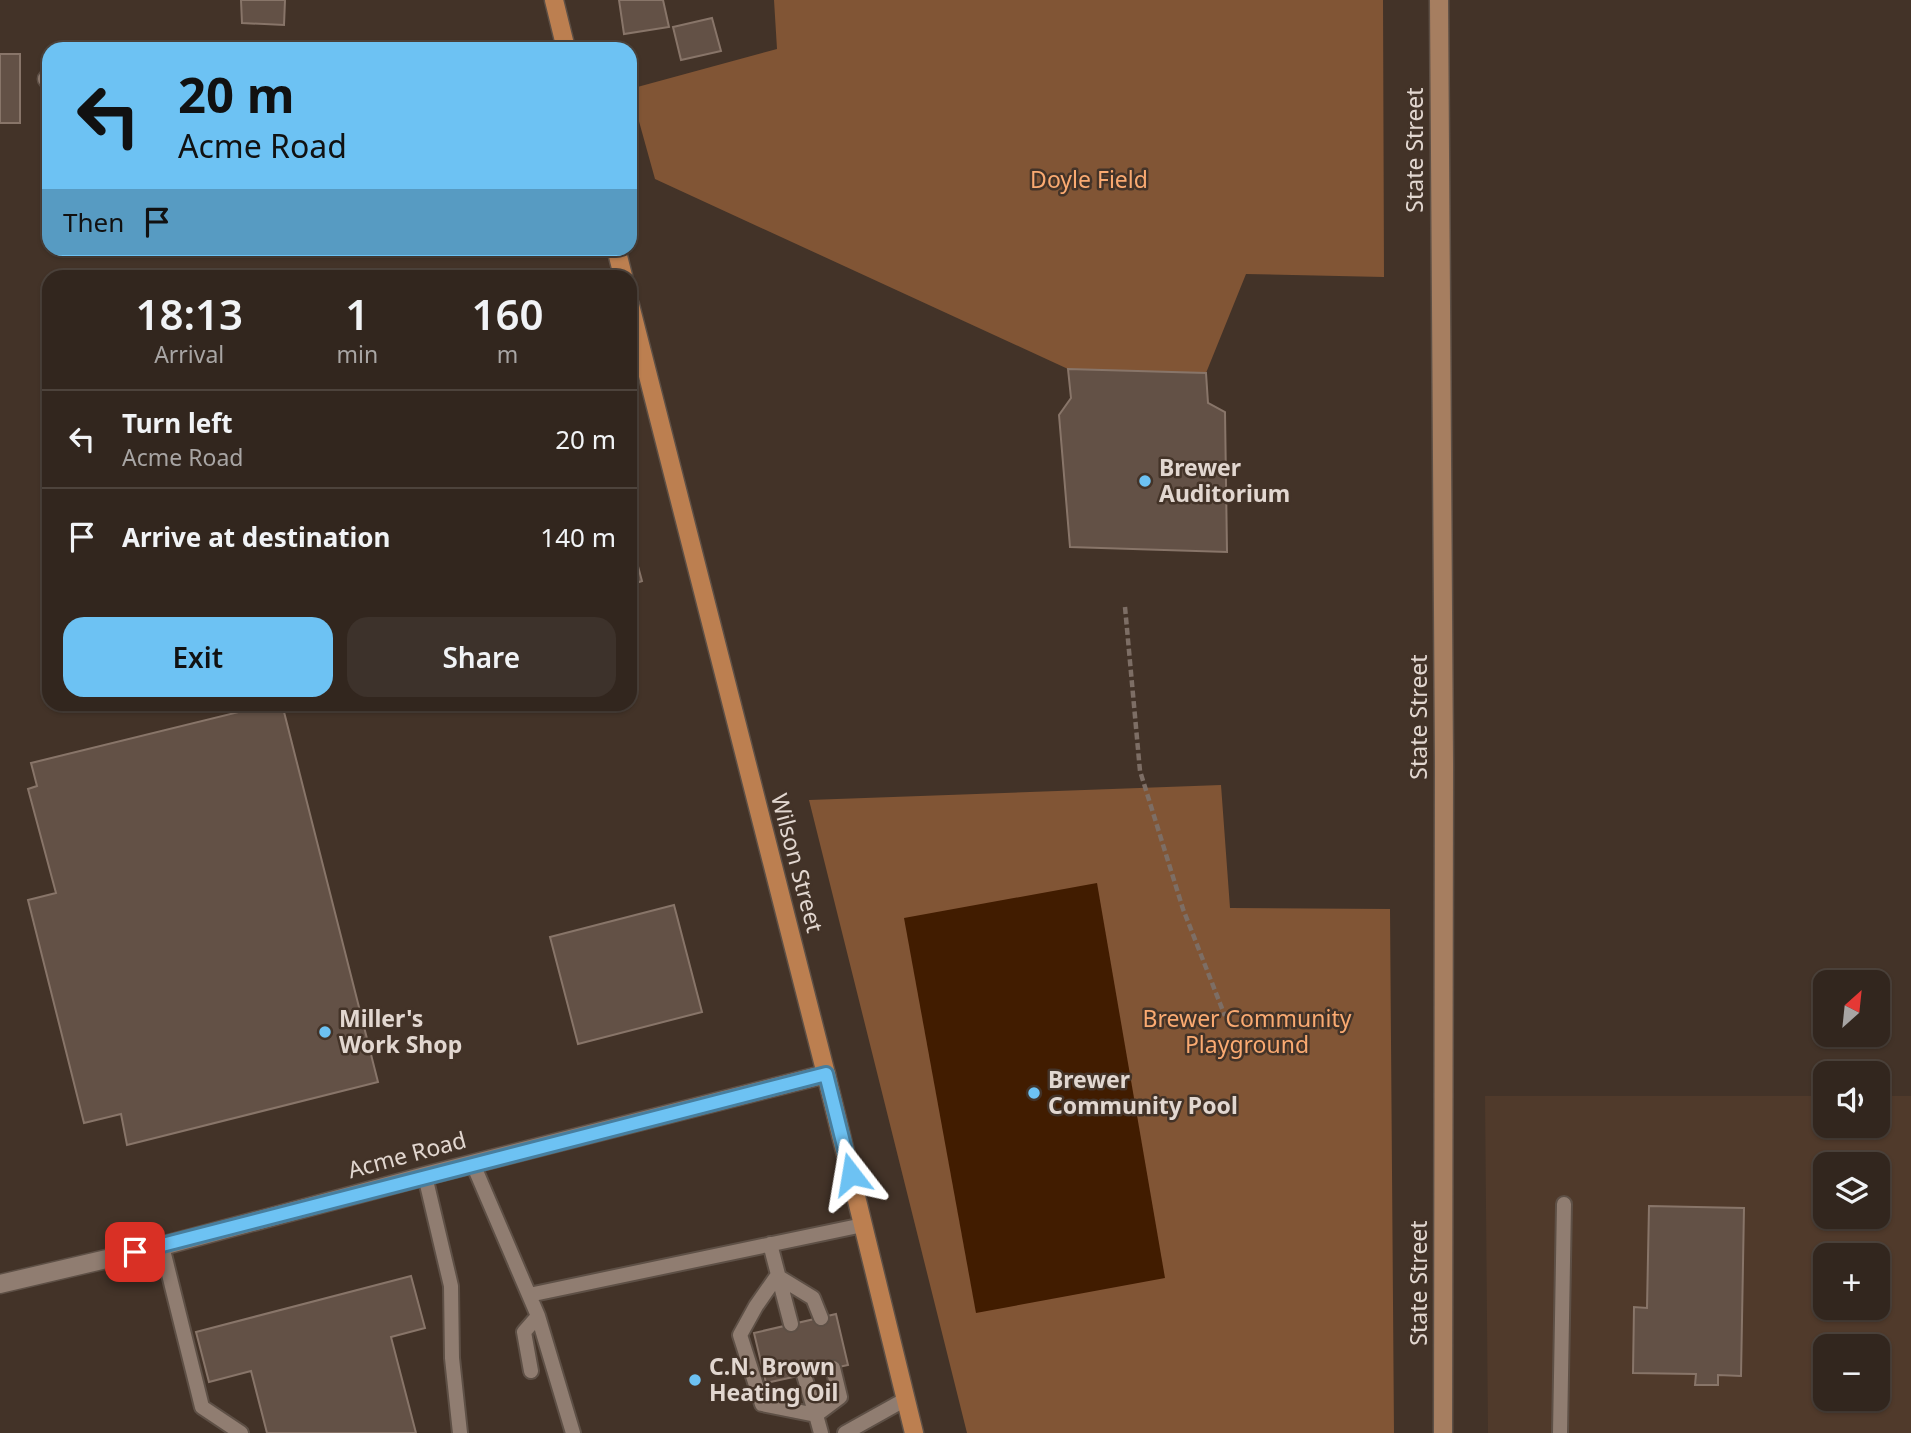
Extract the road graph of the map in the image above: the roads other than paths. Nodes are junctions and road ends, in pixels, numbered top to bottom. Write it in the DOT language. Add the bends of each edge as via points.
graph roads {
  1 [pos="554,0"];
  2 [pos="1439,0"];
  3 [pos="564,42"];
  4 [pos="637,332"];
  5 [pos="826,1074"];
  6 [pos="473,1164"];
  7 [pos="425,1176"];
  8 [pos="1564,1204"];
  9 [pos="863,1225"];
  10 [pos="770,1244"];
  11 [pos="162,1246"];
  12 [pos="777,1276"];
  13 [pos="0,1284"];
  14 [pos="529,1295"];
  15 [pos="538,1316"];
  16 [pos="821,1318"];
  17 [pos="791,1324"];
  18 [pos="833,1368"];
  19 [pos="531,1371"];
  20 [pos="804,1375"];
  21 [pos="906,1399"];
  22 [pos="816,1415"];
  23 [pos="241,1433"];
  24 [pos="460,1433"];
  25 [pos="573,1433"];
  26 [pos="821,1433"];
  27 [pos="845,1433"];
  28 [pos="914,1433"];
  29 [pos="1444,1433"];
  30 [pos="1560,1433"];
  1 -- 3 [label="main road"];
  2 -- 29 [label="main road, State Street"];
  4 -- 5 [label="main road, Wilson Street"];
  5 -- 6 [label="street, Acme Road"];
  5 -- 9 [label="main road, Wilson Street"];
  6 -- 7 [label="street, Acme Road"];
  6 -- 14 [label="lane"];
  7 -- 11 [label="street, Acme Road"];
  7 -- 24 [label="lane" via="451,1286"];
  8 -- 30 [label="lane"];
  9 -- 10 [label="lane"];
  9 -- 21 [label="main road, Wilson Street"];
  10 -- 12 [label="lane"];
  10 -- 14 [label="lane"];
  11 -- 13 [label="street, Acme Road"];
  11 -- 23 [label="lane" via="202,1407"];
  12 -- 16 [label="lane" via="813,1298"];
  12 -- 17 [label="lane"];
  12 -- 22 [label="lane" via="740,1335 762,1404"];
  14 -- 15 [label="lane"];
  15 -- 19 [label="lane" via="524,1332"];
  15 -- 25 [label="lane"];
  18 -- 22 [label="lane" via="840,1396"];
  20 -- 22 [label="lane"];
  21 -- 27 [label="lane"];
  21 -- 28 [label="main road, Wilson Street"];
  22 -- 26 [label="lane"];
}
